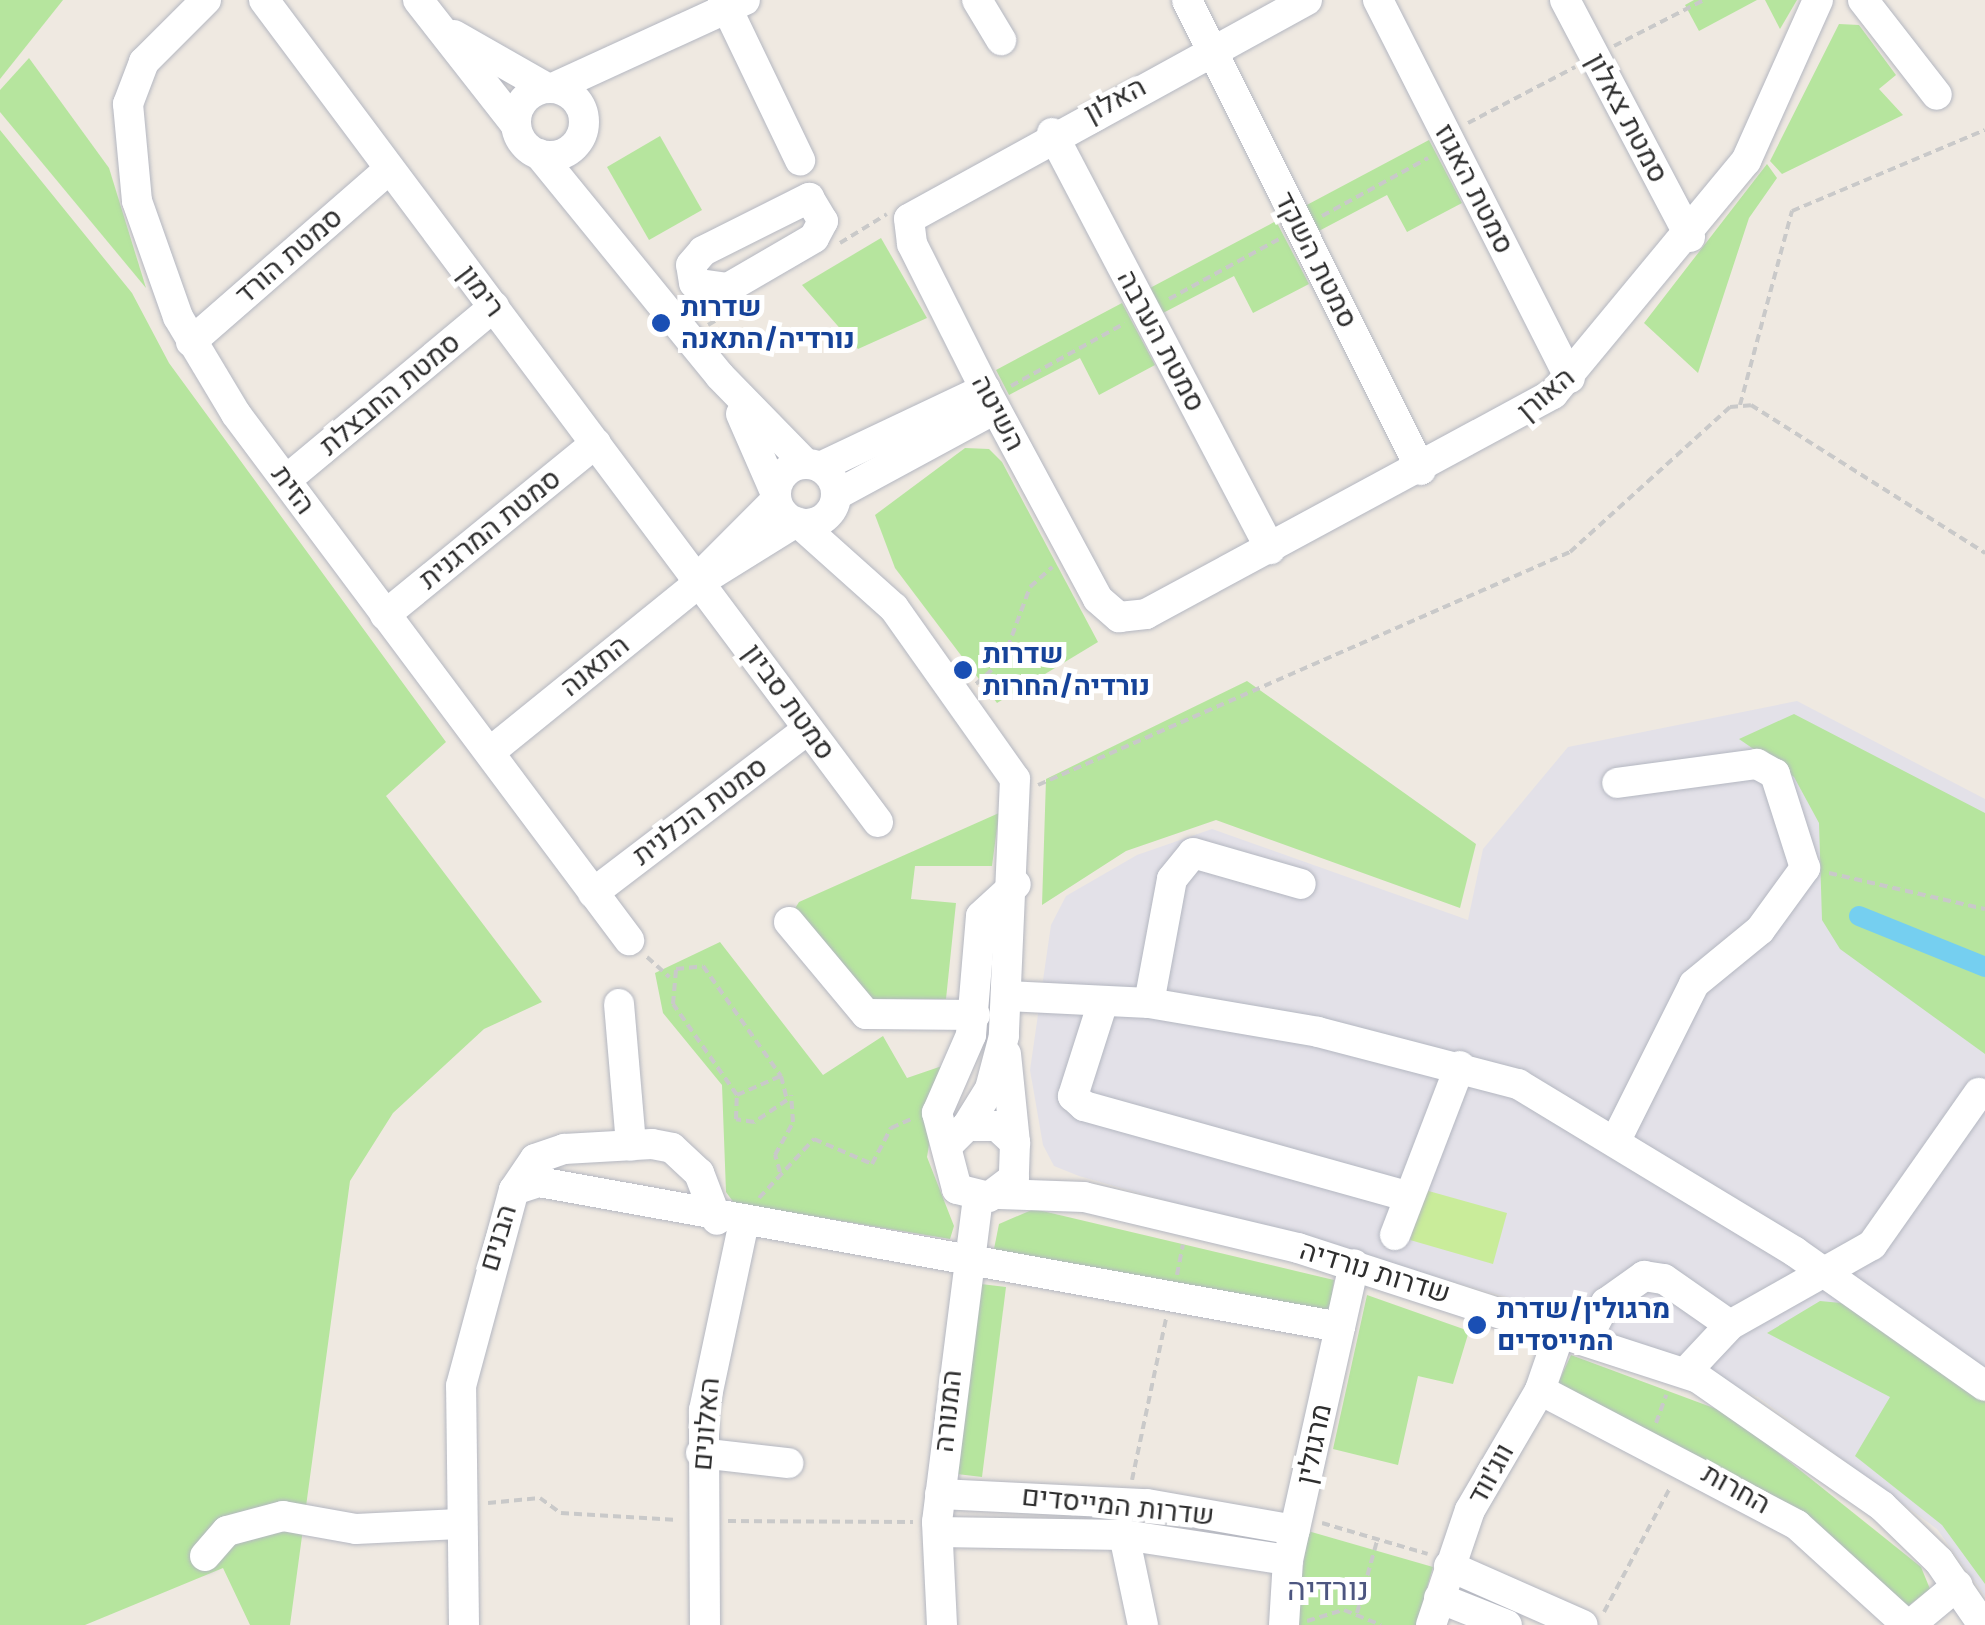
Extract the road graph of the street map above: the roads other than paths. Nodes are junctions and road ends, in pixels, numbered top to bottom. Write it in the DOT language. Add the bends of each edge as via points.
graph roads {
  1 [pos="206,0"];
  2 [pos="264,0"];
  3 [pos="976,0"];
  4 [pos="1187,0"];
  5 [pos="1308,0"];
  6 [pos="1378,0"];
  7 [pos="1565,0"];
  8 [pos="1818,0"];
  9 [pos="1862,0"];
  10 [pos="732,3"];
  11 [pos="425,9"];
  12 [pos="1001,40"];
  13 [pos="1210,50"];
  14 [pos="620,63"];
  15 [pos="550,88"];
  16 [pos="1937,95"];
  17 [pos="516,125"];
  18 [pos="583,128"];
  19 [pos="1052,133"];
  20 [pos="540,154"];
  21 [pos="800,160"];
  22 [pos="388,170"];
  23 [pos="925,203"];
  24 [pos="1690,237"];
  25 [pos="615,239"];
  26 [pos="696,256"];
  27 [pos="633,267"];
  28 [pos="728,288"];
  29 [pos="494,307"];
  30 [pos="191,342"];
  31 [pos="697,348"];
  32 [pos="720,376"];
  33 [pos="1570,378"];
  34 [pos="990,398"];
  35 [pos="596,443"];
  36 [pos="813,466"];
  37 [pos="1421,470"];
  38 [pos="286,480"];
  39 [pos="835,498"];
  40 [pos="787,510"];
  41 [pos="1270,549"];
  42 [pos="700,581"];
  43 [pos="894,608"];
  44 [pos="384,615"];
  45 [pos="1119,617"];
  46 [pos="808,728"];
  47 [pos="490,752"];
  48 [pos="1618,782"];
  49 [pos="878,822"];
  50 [pos="1016,884"];
  51 [pos="1300,884"];
  52 [pos="593,893"];
  53 [pos="789,922"];
  54 [pos="628,940"];
  55 [pos="1007,996"];
  56 [pos="1103,1002"];
  57 [pos="1149,1003"];
  58 [pos="620,1004"];
  59 [pos="974,1014"];
  60 [pos="1004,1036"];
  61 [pos="1460,1066"];
  62 [pos="1979,1094"];
  63 [pos="957,1136"];
  64 [pos="1616,1140"];
  65 [pos="631,1145"];
  66 [pos="1017,1149"];
  67 [pos="514,1190"];
  68 [pos="989,1196"];
  69 [pos="1403,1196"];
  70 [pos="1084,1197"];
  71 [pos="738,1217"];
  72 [pos="1395,1234"];
  73 [pos="966,1264"];
  74 [pos="1354,1264"];
  75 [pos="1824,1274"];
  76 [pos="1730,1325"];
  77 [pos="1340,1328"];
  78 [pos="1574,1333"];
  79 [pos="1680,1372"];
  80 [pos="1985,1386"];
  81 [pos="1540,1390"];
  82 [pos="701,1453"];
  83 [pos="788,1463"];
  84 [pos="940,1494"];
  85 [pos="458,1524"];
  86 [pos="938,1532"];
  87 [pos="1294,1535"];
  88 [pos="1124,1536"];
  89 [pos="205,1556"];
  90 [pos="1450,1564"];
  91 [pos="1958,1585"];
  92 [pos="1435,1611"];
  93 [pos="464,1625"];
  94 [pos="705,1625"];
  95 [pos="942,1625"];
  96 [pos="1143,1625"];
  97 [pos="1284,1625"];
  98 [pos="1507,1625"];
  99 [pos="1582,1625"];
  100 [pos="1909,1625"];
  101 [pos="1983,1625"];
  1 -- 30 [label="street, הזית" via="144,62 128,104 137,201"];
  2 -- 22 [label="street, רימון"];
  3 -- 12 [label="street"];
  4 -- 13 [label="street, סמטת השקד"];
  5 -- 13 [label="street, האלון"];
  6 -- 33 [label="street, סמטת האגוז"];
  7 -- 24 [label="street, סמטת צאלון"];
  8 -- 24 [label="street, האורן" via="1762,136"];
  9 -- 16 [label="street"];
  10 -- 14 [label="street"];
  10 -- 21 [label="street"];
  11 -- 15 [label="street"];
  11 -- 17 [label="street"];
  13 -- 19 [label="street, האלון"];
  13 -- 37 [label="street, סמטת השקד"];
  14 -- 15 [label="street"];
  14 -- 18 [label="street"];
  15 -- 17 [label="street" via="524,100"];
  15 -- 18 [label="street" via="572,96"];
  17 -- 20 [label="street"];
  18 -- 20 [label="street" via="569,149"];
  18 -- 25 [label="street" via="585,169"];
  19 -- 23 [label="street, האלון"];
  19 -- 41 [label="street, סמטת הערבה"];
  20 -- 25 [label="street"];
  22 -- 29 [label="street, רימון"];
  22 -- 30 [label="street, סמטת הורד"];
  23 -- 34 [label="street, השיטה" via="906,230"];
  24 -- 33 [label="street, האורן"];
  25 -- 27 [label="street"];
  26 -- 27 [label="street" via="665,270"];
  26 -- 28 [label="street" via="694,283"];
  26 -- 28 [label="street" via="793,200 816,204 820,234"];
  27 -- 31 [label="street"];
  28 -- 31 [label="street" via="705,309"];
  29 -- 35 [label="street, רימון"];
  29 -- 38 [label="street, סמטת החבצלת"];
  30 -- 38 [label="street, הזית"];
  31 -- 32 [label="street"];
  32 -- 36 [label="street"];
  32 -- 40 [label="street"];
  33 -- 37 [label="street, האורן" via="1528,413"];
  34 -- 36 [label="street"];
  34 -- 39 [label="street"];
  34 -- 45 [label="street, השיטה" via="1076,556"];
  35 -- 42 [label="street, רימון"];
  35 -- 44 [label="street, סמטת המרגנית"];
  36 -- 39 [label="street"];
  36 -- 40 [label="street" via="781,476"];
  37 -- 41 [label="street, האורן"];
  38 -- 44 [label="street, הזית"];
  39 -- 40 [label="street" via="818,521"];
  39 -- 43 [label="street"];
  40 -- 42 [label="street, התאנה"];
  40 -- 43 [label="street"];
  41 -- 45 [label="street, האורן" via="1146,614"];
  42 -- 46 [label="street, סמטת סביון"];
  42 -- 47 [label="street, התאנה"];
  43 -- 50 [label="street" via="1007,760 1018,794"];
  44 -- 47 [label="street, הזית"];
  46 -- 49 [label="street, סמטת סביון"];
  46 -- 52 [label="street, סמטת הכלנית"];
  47 -- 52 [label="street, הזית"];
  48 -- 64 [label="street" via="1757,764 1775,774 1805,868 1760,930 1694,984"];
  50 -- 55 [label="street"];
  50 -- 59 [label="street" via="981,916"];
  51 -- 57 [label="street" via="1192,853 1172,879"];
  52 -- 54 [label="street, הזית"];
  53 -- 59 [label="street" via="866,1014"];
  55 -- 56 [label="street"];
  55 -- 60 [label="street"];
  56 -- 57 [label="street"];
  56 -- 69 [label="street" via="1073,1096 1084,1106"];
  57 -- 61 [label="street"];
  58 -- 65 [label="street"];
  59 -- 63 [label="street" via="938,1114"];
  60 -- 63 [label="street" via="990,1089"];
  60 -- 66 [label="street"];
  61 -- 64 [label="street" via="1550,1098"];
  61 -- 69 [label="street" via="1426,1170"];
  62 -- 75 [label="street" via="1890,1228"];
  63 -- 66 [label="street, שדרות נורדיה" via="997,1126"];
  63 -- 68 [label="street" via="949,1180"];
  64 -- 75 [label="street"];
  65 -- 67 [label="street" via="535,1159"];
  65 -- 71 [label="street" via="672,1148"];
  66 -- 68 [label="street, המנורה"];
  66 -- 70 [label="street, שדרות נורדיה" via="1039,1178"];
  67 -- 71 [label="street, הבנים" via="539,1182"];
  67 -- 85 [label="street, הבנים" via="461,1386"];
  68 -- 70 [label="street, שדרות נורדיה"];
  68 -- 73 [label="street, המנורה"];
  69 -- 72 [label="street"];
  70 -- 74 [label="street, שדרות נורדיה"];
  71 -- 73 [label="street, הבנים"];
  71 -- 82 [label="street, האלונים" via="708,1372"];
  73 -- 77 [label="street"];
  73 -- 84 [label="street, המנורה"];
  74 -- 77 [label="street, מרגולין"];
  74 -- 78 [label="street, שדרות נורדיה"];
  75 -- 76 [label="street"];
  75 -- 80 [label="street"];
  76 -- 78 [label="street, ווג'ווד" via="1664,1279 1644,1276"];
  76 -- 79 [label="street"];
  77 -- 87 [label="street, מרגולין"];
  78 -- 79 [label="street, שדרות נורדיה"];
  78 -- 81 [label="street, ווג'ווד"];
  79 -- 91 [label="street, שדרות נורדיה" via="1840,1472"];
  81 -- 90 [label="street, ווג'ווד" via="1492,1466"];
  81 -- 100 [label="street, החרות" via="1797,1525"];
  82 -- 83 [label="street"];
  82 -- 94 [label="street, האלונים"];
  84 -- 86 [label="street, המנורה"];
  84 -- 87 [label="street, שדרות המייסדים" via="1128,1502"];
  85 -- 89 [label="street" via="356,1529 283,1516 227,1531"];
  85 -- 93 [label="street, הבנים"];
  86 -- 88 [label="street, שדרות המייסדים"];
  86 -- 95 [label="street, המנורה"];
  87 -- 88 [label="street, שדרות המייסדים"];
  87 -- 97 [label="street, מרגולין"];
  88 -- 96 [label="street"];
  90 -- 92 [label="street, ווג'ווד"];
  90 -- 99 [label="street"];
  91 -- 100 [label="street"];
  91 -- 101 [label="street, שדרות נורדיה"];
  92 -- 98 [label="street"];
}
